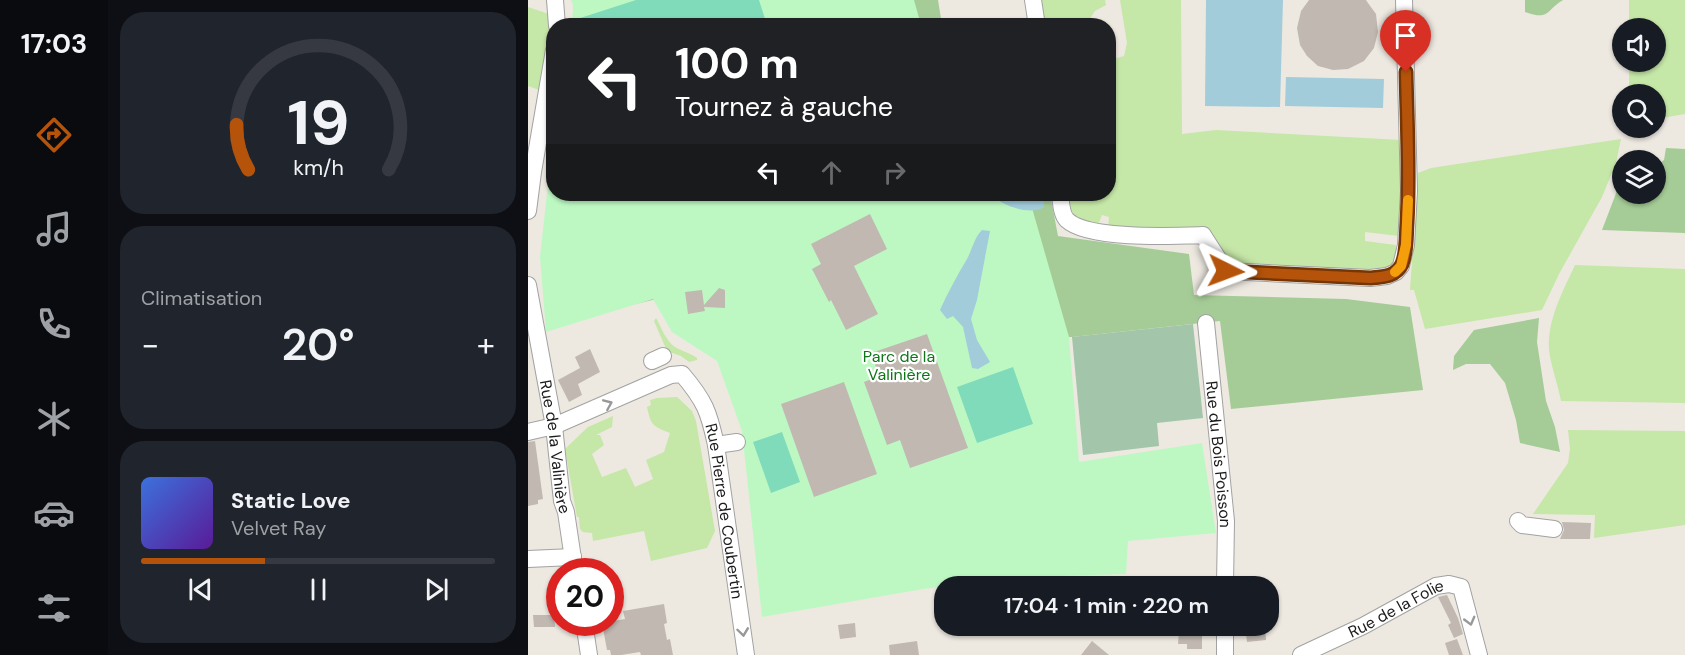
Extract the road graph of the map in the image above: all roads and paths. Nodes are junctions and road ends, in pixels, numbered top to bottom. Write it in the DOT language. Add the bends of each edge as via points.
graph roads {
  1 [pos="555,0"];
  2 [pos="1026,0"];
  3 [pos="1033,0"];
  4 [pos="1404,0"];
  5 [pos="556,18"];
  6 [pos="1027,18"];
  7 [pos="1036,18"];
  8 [pos="546,91"];
  9 [pos="530,172"];
  10 [pos="1061,201"];
  11 [pos="528,211"];
  12 [pos="528,285"];
  13 [pos="1206,323"];
  14 [pos="554,426"];
  15 [pos="528,432"];
  16 [pos="737,442"];
  17 [pos="716,445"];
  18 [pos="1518,521"];
  19 [pos="1554,529"];
  20 [pos="573,558"];
  21 [pos="528,559"];
  22 [pos="546,561"];
  23 [pos="1225,576"];
  24 [pos="586,636"];
  25 [pos="1225,636"];
  26 [pos="589,655"];
  27 [pos="746,655"];
  28 [pos="1225,655"];
  29 [pos="1301,655"];
  30 [pos="1479,655"];
  1 -- 5 [label="street"];
  2 -- 6 [label="street"];
  3 -- 7 [label="street"];
  4 -- 10 [label="street" via="1408,191 1406,245 1396,272 1370,278 1226,271 1203,235 1123,235 1086,229 1065,219"];
  8 -- 9 [label="street"];
  9 -- 11 [label="street"];
  12 -- 14 [label="street, Rue de la Valinière"];
  13 -- 23 [label="street, Rue du Bois Poisson" via="1226,520"];
  14 -- 15 [label="street"];
  14 -- 17 [label="street, Rue Pierre de Coubertin, one-way" via="670,375 682,374 705,404"];
  14 -- 20 [label="street, Rue de la Valinière"];
  16 -- 17 [label="street"];
  17 -- 27 [label="street, Rue Pierre de Coubertin, one-way"];
  18 -- 19 [label="street" via="1522,525"];
  21 -- 22 [label="street"];
  24 -- 26 [label="street"];
  25 -- 28 [label="street"];
  29 -- 30 [label="street, Rue de la Folie, one-way" via="1436,586 1449,584 1461,587"];
}
